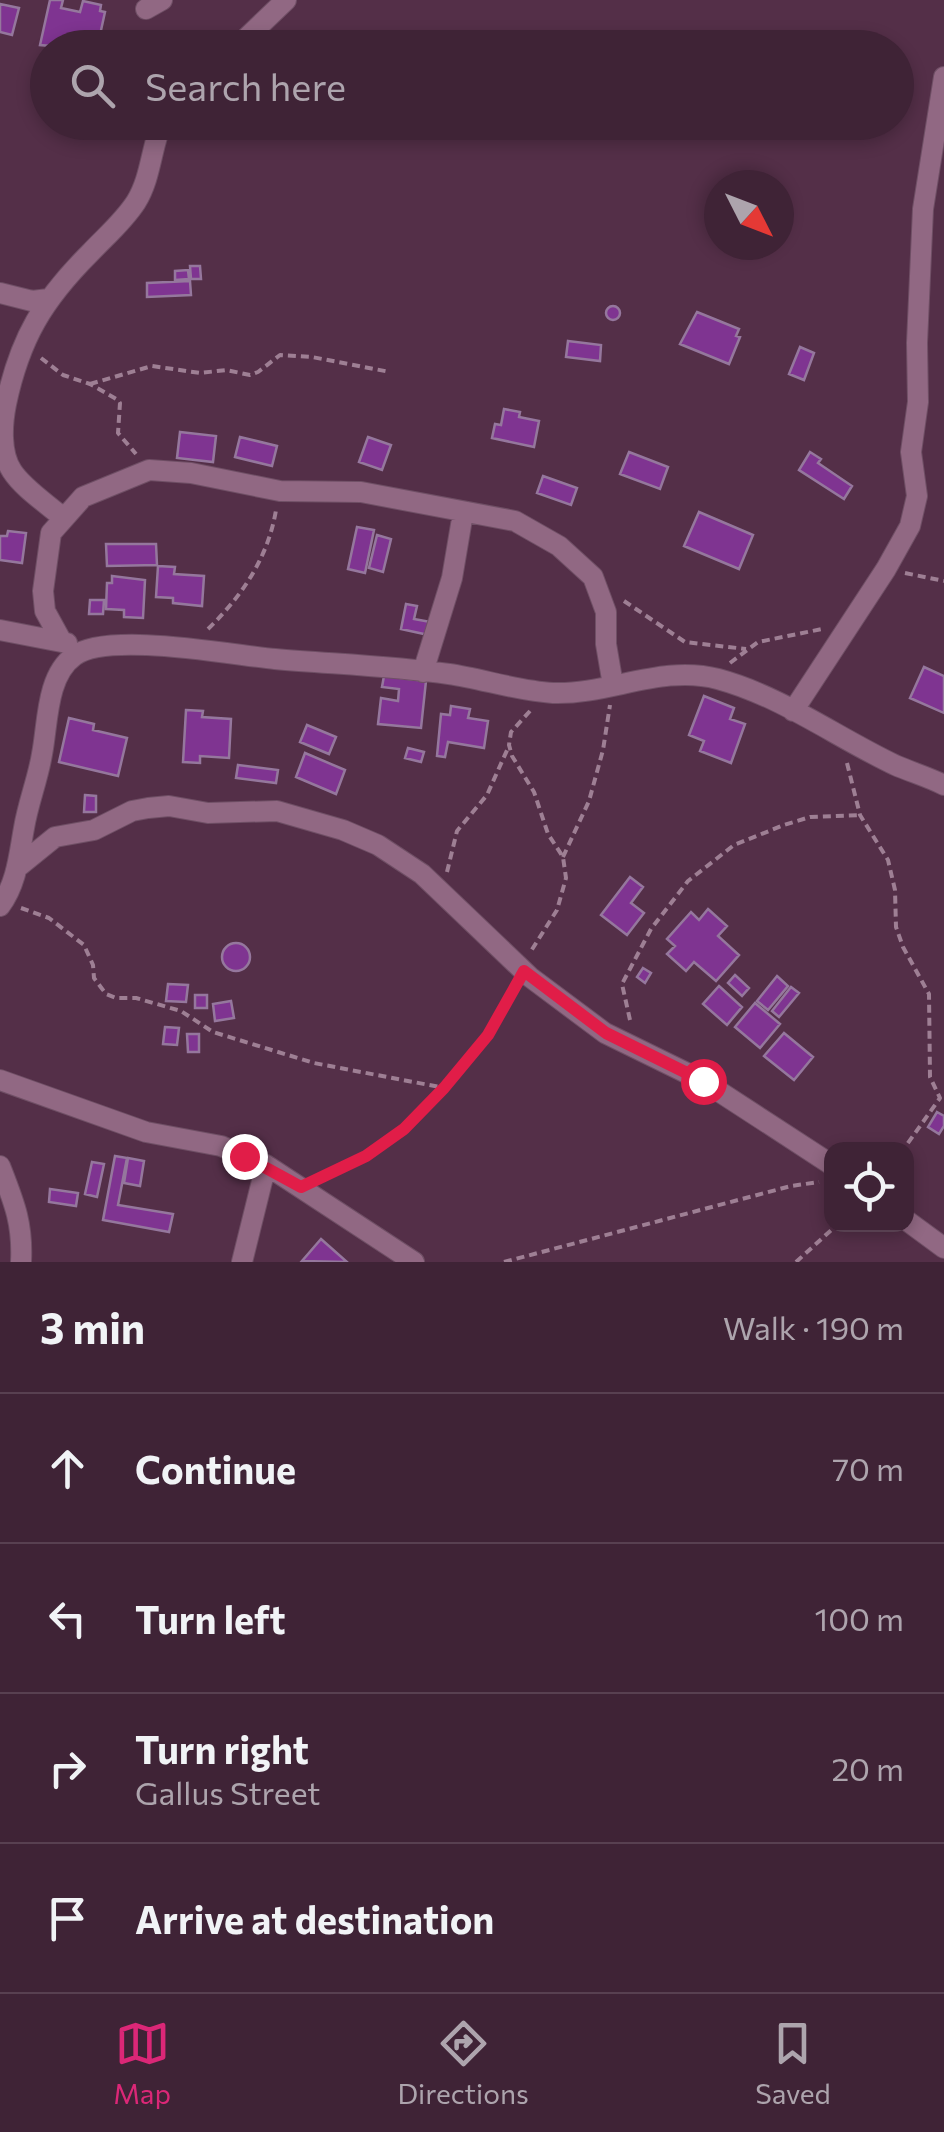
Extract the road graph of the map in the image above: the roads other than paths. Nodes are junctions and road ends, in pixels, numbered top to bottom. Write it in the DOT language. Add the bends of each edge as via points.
graph roads {
  1 [pos="286,0"];
  2 [pos="255,30"];
  3 [pos="944,77"];
  4 [pos="156,140"];
  5 [pos="0,293"];
  6 [pos="49,299"];
  7 [pos="464,513"];
  8 [pos="62,517"];
  9 [pos="0,630"];
  10 [pos="62,642"];
  11 [pos="87,648"];
  12 [pos="423,672"];
  13 [pos="613,685"];
  14 [pos="793,711"];
  15 [pos="944,784"];
  16 [pos="16,868"];
  17 [pos="1,905"];
  18 [pos="0,1080"];
  19 [pos="266,1165"];
  20 [pos="0,1166"];
  21 [pos="824,1168"];
  22 [pos="914,1226"];
  23 [pos="944,1248"];
  24 [pos="21,1262"];
  25 [pos="242,1262"];
  26 [pos="414,1262"];
  1 -- 2 [label="street"];
  3 -- 14 [label="street" via="923,209 911,452 917,496 910,526"];
  4 -- 6 [label="street" via="138,200"];
  5 -- 6 [label="street"];
  6 -- 8 [label="street" via="24,346 3,417 12,472"];
  7 -- 8 [label="street" via="360,492 280,491 149,470 83,497"];
  7 -- 12 [label="street"];
  7 -- 13 [label="street" via="515,521 560,546 593,578 606,612"];
  8 -- 10 [label="street" via="51,533 43,591 44,611"];
  9 -- 10 [label="street"];
  10 -- 11 [label="street"];
  11 -- 12 [label="street" via="190,647"];
  11 -- 16 [label="street" via="65,664 52,690"];
  12 -- 13 [label="street" via="546,692"];
  13 -- 14 [label="street" via="694,674"];
  14 -- 15 [label="street"];
  16 -- 17 [label="street"];
  16 -- 21 [label="street" via="55,837 94,830 132,811 169,806 308,818 378,845 422,874 522,969 606,1033 703,1081"];
  18 -- 19 [label="street" via="146,1132 221,1146"];
  19 -- 25 [label="street"];
  19 -- 26 [label="street"];
  20 -- 24 [label="street" via="21,1225"];
  22 -- 23 [label="street"];
}
